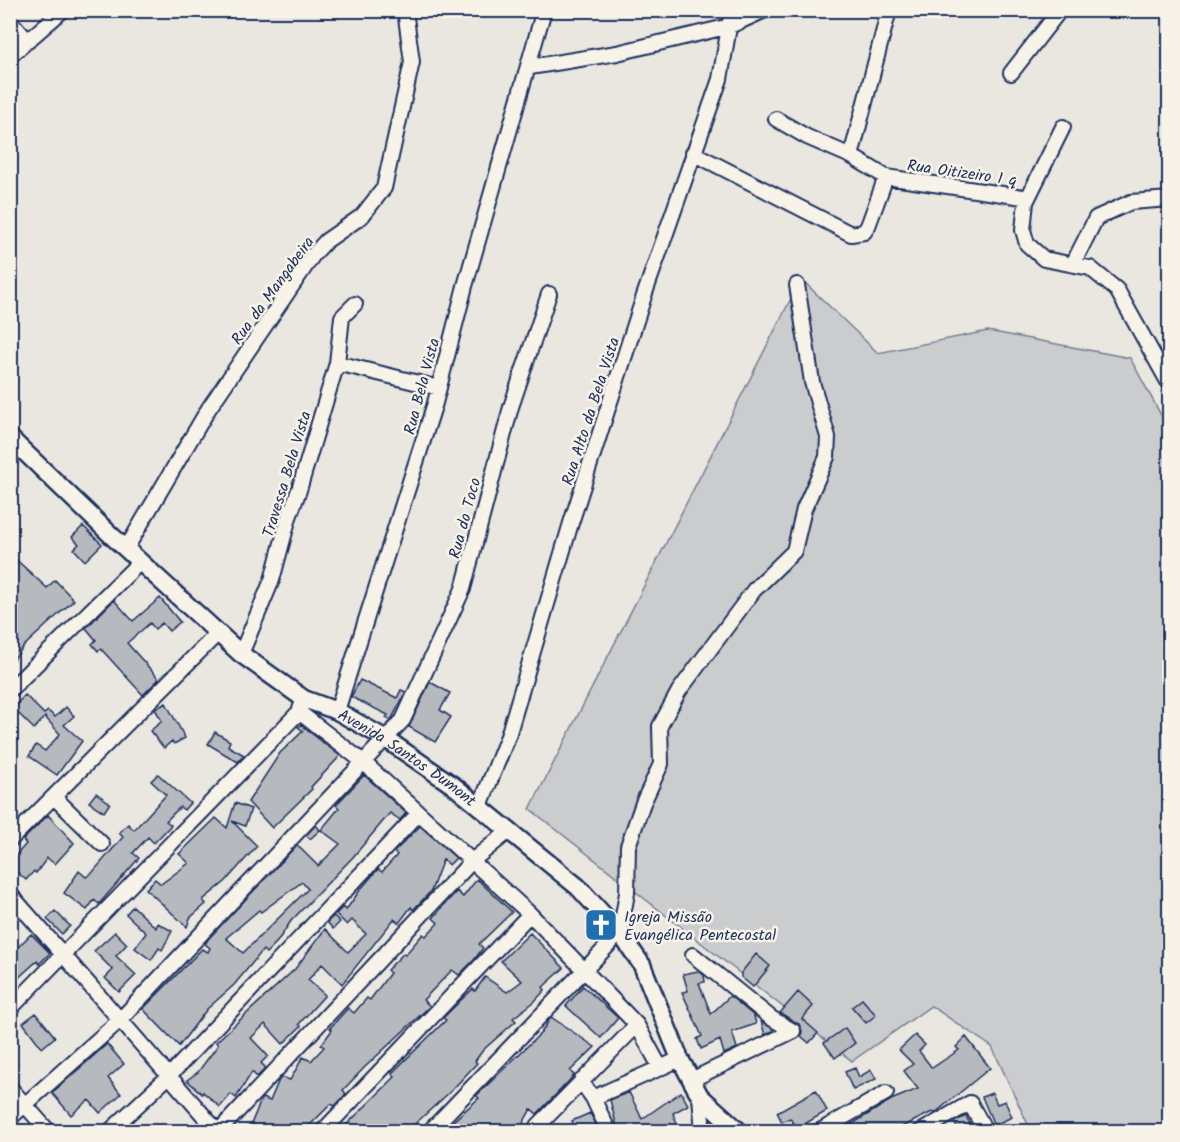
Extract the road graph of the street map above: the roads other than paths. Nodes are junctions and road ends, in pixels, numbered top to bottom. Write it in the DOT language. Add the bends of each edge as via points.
graph roads {
  1 [pos="63,10"];
  2 [pos="405,10"];
  3 [pos="544,10"];
  4 [pos="732,10"];
  5 [pos="765,10"];
  6 [pos="889,10"];
  7 [pos="1060,10"];
  8 [pos="10,21"];
  9 [pos="730,26"];
  10 [pos="28,41"];
  11 [pos="10,56"];
  12 [pos="530,67"];
  13 [pos="1011,74"];
  14 [pos="776,119"];
  15 [pos="1063,127"];
  16 [pos="693,153"];
  17 [pos="851,156"];
  18 [pos="886,177"];
  19 [pos="1170,198"];
  20 [pos="1026,202"];
  21 [pos="1073,264"];
  22 [pos="797,285"];
  23 [pos="549,294"];
  24 [pos="355,304"];
  25 [pos="337,363"];
  26 [pos="1170,385"];
  27 [pos="439,388"];
  28 [pos="10,438"];
  29 [pos="126,549"];
  30 [pos="140,562"];
  31 [pos="218,633"];
  32 [pos="241,654"];
  33 [pos="10,690"];
  34 [pos="301,705"];
  35 [pos="337,711"];
  36 [pos="386,739"];
  37 [pos="362,761"];
  38 [pos="54,796"];
  39 [pos="480,806"];
  40 [pos="419,813"];
  41 [pos="509,831"];
  42 [pos="10,840"];
  43 [pos="102,844"];
  44 [pos="474,860"];
  45 [pos="10,894"];
  46 [pos="530,914"];
  47 [pos="620,933"];
  48 [pos="693,954"];
  49 [pos="65,955"];
  50 [pos="585,971"];
  51 [pos="10,1009"];
  52 [pos="120,1020"];
  53 [pos="637,1025"];
  54 [pos="680,1059"];
  55 [pos="660,1066"];
  56 [pos="169,1076"];
  57 [pos="691,1080"];
  58 [pos="580,1081"];
  59 [pos="10,1088"];
  60 [pos="886,1093"];
  61 [pos="700,1095"];
  62 [pos="593,1098"];
  63 [pos="25,1104"];
  64 [pos="10,1119"];
  65 [pos="49,1131"];
  66 [pos="109,1131"];
  67 [pos="218,1131"];
  68 [pos="322,1131"];
  69 [pos="429,1131"];
  70 [pos="532,1131"];
  71 [pos="609,1131"];
  72 [pos="703,1131"];
  73 [pos="740,1131"];
  74 [pos="818,1131"];
  75 [pos="920,1131"];
  76 [pos="986,1131"];
  1 -- 10 [label="street"];
  2 -- 29 [label="street, Rua da Mangabeira" via="412,62 384,188 362,216 313,255 209,408"];
  3 -- 12 [label="street, Rua Bela Vista"];
  4 -- 9 [label="street"];
  5 -- 9 [label="street"];
  6 -- 17 [label="street"];
  7 -- 13 [label="street"];
  8 -- 10 [label="street"];
  9 -- 12 [label="street" via="617,53"];
  9 -- 16 [label="street, Rua Alto da Bela Vista" via="720,79"];
  10 -- 11 [label="street"];
  12 -- 27 [label="street, Rua Bela Vista"];
  14 -- 17 [label="street"];
  15 -- 20 [label="street"];
  16 -- 18 [label="street" via="851,234 864,232"];
  16 -- 39 [label="street, Rua Alto da Bela Vista" via="571,523 508,736"];
  17 -- 18 [label="street"];
  18 -- 20 [label="street, Rua Oitizeiro 1 q" via="1015,194"];
  19 -- 21 [label="street" via="1131,202 1096,218"];
  20 -- 21 [label="street, Rua Oitizeiro 1 q" via="1023,230 1027,244 1044,259"];
  21 -- 26 [label="street, Rua Oitizeiro 1 q" via="1090,268 1117,290"];
  22 -- 47 [label="street" via="812,382 828,437 827,457 804,509 794,551 754,590 679,691 660,726 661,764 628,846 627,893"];
  23 -- 36 [label="street, Rua do Toco" via="511,407 463,590 412,705"];
  24 -- 25 [label="street, Travessa Bela Vista" via="342,317"];
  25 -- 27 [label="street"];
  25 -- 32 [label="street, Travessa Bela Vista" via="272,580"];
  27 -- 35 [label="street, Rua Bela Vista"];
  28 -- 29 [label="main road, Avenida Santos Dumont"];
  29 -- 30 [label="main road, Avenida Santos Dumont"];
  30 -- 31 [label="main road, Avenida Santos Dumont"];
  30 -- 33 [label="street"];
  31 -- 32 [label="main road, Avenida Santos Dumont"];
  31 -- 38 [label="street"];
  32 -- 34 [label="main road, Avenida Santos Dumont"];
  34 -- 35 [label="main road, Avenida Santos Dumont"];
  34 -- 37 [label="street"];
  34 -- 49 [label="street"];
  35 -- 36 [label="main road, Avenida Santos Dumont"];
  36 -- 37 [label="street, Rua do Toco"];
  36 -- 39 [label="main road, Avenida Santos Dumont"];
  37 -- 40 [label="street"];
  37 -- 52 [label="street, Rua do Toco"];
  38 -- 42 [label="street"];
  38 -- 43 [label="street"];
  39 -- 41 [label="main road, Avenida Santos Dumont"];
  40 -- 44 [label="street"];
  40 -- 56 [label="street"];
  41 -- 44 [label="street"];
  41 -- 47 [label="main road, Avenida Santos Dumont" via="578,886"];
  44 -- 46 [label="street"];
  44 -- 67 [label="street"];
  45 -- 49 [label="street"];
  46 -- 50 [label="street"];
  46 -- 68 [label="street"];
  47 -- 50 [label="street"];
  47 -- 54 [label="main road, Avenida Santos Dumont" via="642,965"];
  48 -- 57 [label="street" via="771,1018 794,1031"];
  49 -- 51 [label="street"];
  49 -- 52 [label="street"];
  50 -- 53 [label="street"];
  50 -- 69 [label="street"];
  52 -- 56 [label="street"];
  52 -- 63 [label="street, Rua do Toco"];
  53 -- 55 [label="street"];
  53 -- 58 [label="street"];
  54 -- 55 [label="street"];
  54 -- 57 [label="main road, Avenida Santos Dumont"];
  55 -- 62 [label="street"];
  56 -- 66 [label="street"];
  56 -- 67 [label="street"];
  57 -- 61 [label="main road, Avenida Santos Dumont"];
  58 -- 62 [label="street"];
  58 -- 70 [label="street"];
  59 -- 63 [label="street"];
  60 -- 74 [label="street"];
  61 -- 72 [label="street"];
  61 -- 73 [label="main road, Avenida Santos Dumont"];
  62 -- 71 [label="street"];
  63 -- 64 [label="street, Rua do Toco"];
  63 -- 65 [label="street"];
  75 -- 76 [label="street" via="970,1103"];
}
